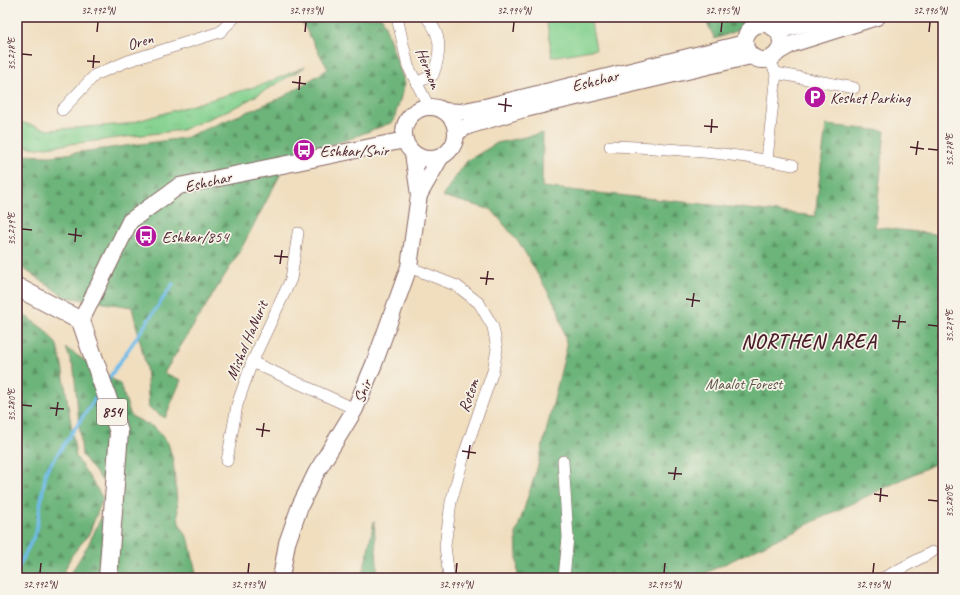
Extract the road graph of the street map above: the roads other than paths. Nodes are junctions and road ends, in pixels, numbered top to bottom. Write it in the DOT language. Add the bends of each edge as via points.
graph roads {
  1 [pos="235,17"];
  2 [pos="397,17"];
  3 [pos="426,17"];
  4 [pos="831,17"];
  5 [pos="877,17"];
  6 [pos="772,27"];
  7 [pos="748,50"];
  8 [pos="774,61"];
  9 [pos="416,83"];
  10 [pos="854,88"];
  11 [pos="428,107"];
  12 [pos="62,110"];
  13 [pos="444,111"];
  14 [pos="456,132"];
  15 [pos="405,140"];
  16 [pos="610,146"];
  17 [pos="413,153"];
  18 [pos="440,158"];
  19 [pos="768,160"];
  20 [pos="793,165"];
  21 [pos="419,195"];
  22 [pos="298,233"];
  23 [pos="409,267"];
  24 [pos="17,287"];
  25 [pos="81,321"];
  26 [pos="252,362"];
  27 [pos="355,409"];
  28 [pos="227,461"];
  29 [pos="563,461"];
  30 [pos="932,552"];
  31 [pos="108,578"];
  32 [pos="281,578"];
  33 [pos="449,578"];
  34 [pos="564,578"];
  35 [pos="882,578"];
  1 -- 12 [label="street, Oren" via="220,32 128,61 95,75"];
  2 -- 9 [label="street, Hermon" via="408,66"];
  3 -- 9 [label="street" via="435,27 440,44 438,61 433,75"];
  4 -- 6 [label="main road" via="788,28"];
  5 -- 8 [label="main road" via="792,44"];
  6 -- 7 [label="main road" via="762,24 751,28 747,32"];
  6 -- 8 [label="main road" via="780,41"];
  7 -- 8 [label="main road" via="760,60"];
  7 -- 13 [label="main road, Eshchar" via="460,112"];
  7 -- 14 [label="main road, Eshchar" via="521,110"];
  8 -- 10 [label="street"];
  8 -- 19 [label="street"];
  9 -- 11 [label="street, Hermon"];
  11 -- 13 [label="main road" via="437,107"];
  11 -- 15 [label="main road" via="414,112 409,118 404,132"];
  13 -- 14 [label="main road" via="455,124"];
  14 -- 18 [label="main road" via="453,147"];
  15 -- 17 [label="main road"];
  15 -- 25 [label="main road, Eshchar" via="179,186 130,221"];
  16 -- 19 [label="street" via="667,148"];
  17 -- 18 [label="main road" via="432,160"];
  17 -- 21 [label="main road, Snir"];
  18 -- 21 [label="main road, Snir"];
  19 -- 20 [label="street"];
  21 -- 23 [label="main road, Snir"];
  22 -- 26 [label="street, Mishol HaNurit" via="291,279"];
  23 -- 27 [label="main road, Snir"];
  23 -- 33 [label="street, Rotem" via="457,286 479,303 493,327 496,349 493,371 451,502 445,546"];
  24 -- 25 [label="main road"];
  25 -- 31 [label="main road, 854" via="120,432"];
  26 -- 27 [label="street"];
  26 -- 28 [label="street, Mishol HaNurit" via="237,405"];
  27 -- 32 [label="main road, Snir" via="316,473 300,506 287,543"];
  29 -- 34 [label="street" via="568,537"];
  30 -- 35 [label="street"];
}
